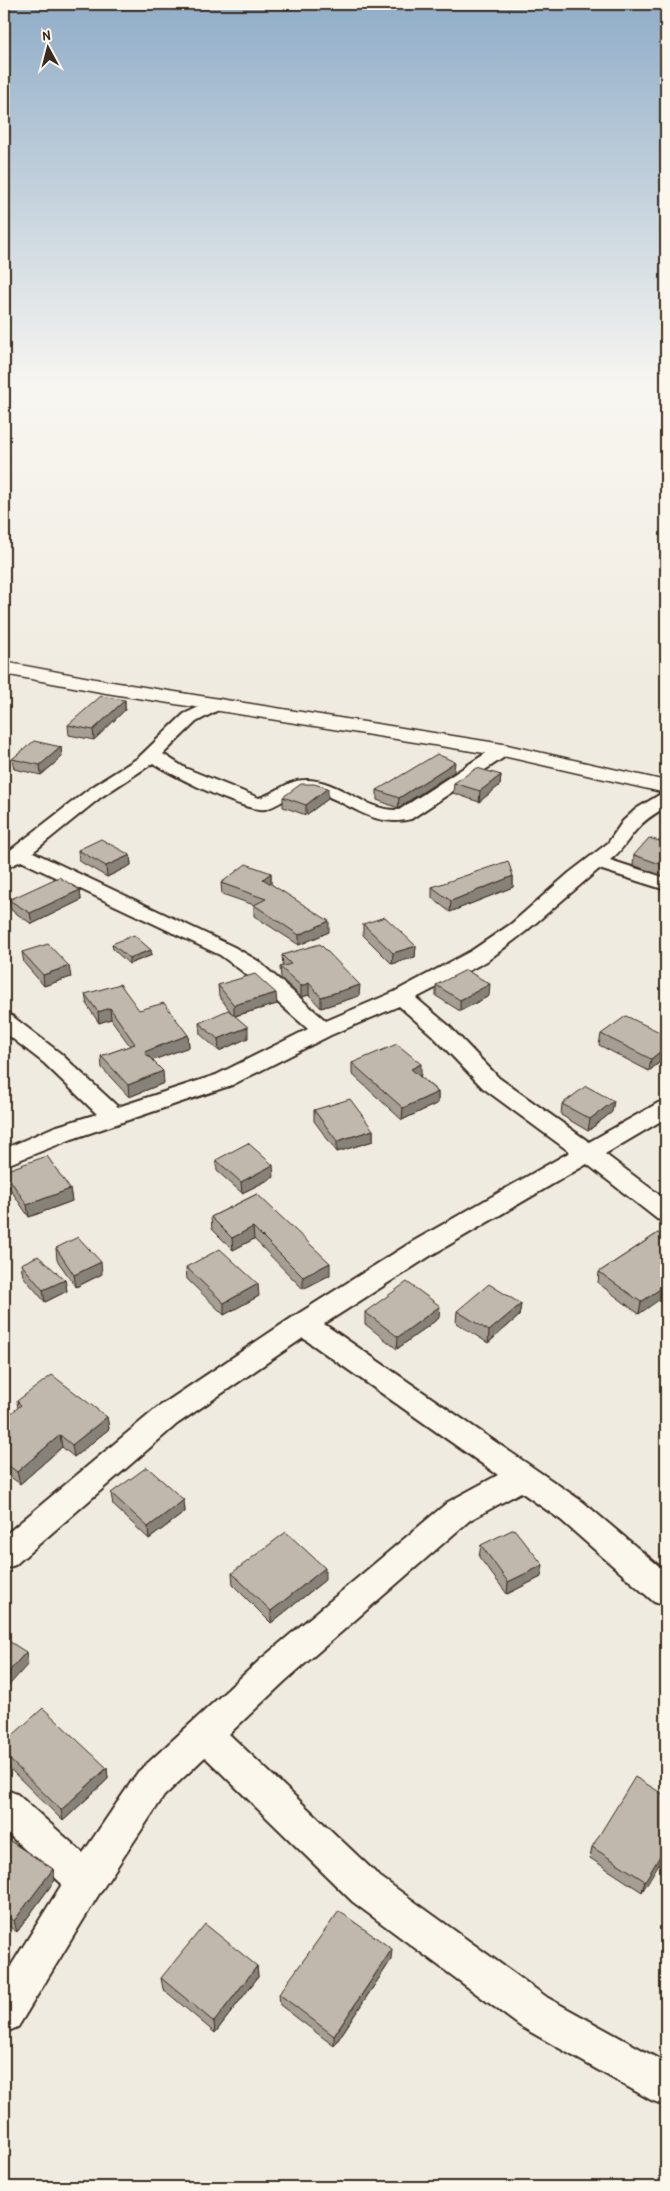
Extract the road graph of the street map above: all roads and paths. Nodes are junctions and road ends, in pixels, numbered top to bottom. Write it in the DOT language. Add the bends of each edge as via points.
graph roads {
  1 [pos="4,668"];
  2 [pos="216,704"];
  3 [pos="503,750"];
  4 [pos="152,755"];
  5 [pos="666,788"];
  6 [pos="666,799"];
  7 [pos="12,858"];
  8 [pos="598,862"];
  9 [pos="666,884"];
  10 [pos="402,997"];
  11 [pos="4,1021"];
  12 [pos="323,1030"];
  13 [pos="666,1108"];
  14 [pos="115,1117"];
  15 [pos="588,1152"];
  16 [pos="4,1158"];
  17 [pos="666,1213"];
  18 [pos="303,1324"];
  19 [pos="524,1476"];
  20 [pos="4,1555"];
  21 [pos="666,1592"];
  22 [pos="205,1734"];
  23 [pos="4,1806"];
  24 [pos="86,1880"];
  25 [pos="4,2013"];
  26 [pos="666,2085"];
  1 -- 2 [label="street"];
  2 -- 3 [label="street"];
  2 -- 4 [label="street" via="190,718"];
  3 -- 4 [label="street" via="404,815 395,816 376,813 313,786 290,789 270,802 257,804 179,772"];
  3 -- 5 [label="street"];
  4 -- 7 [label="street" via="95,793"];
  6 -- 8 [label="street" via="643,813"];
  7 -- 12 [label="street" via="227,951 250,966"];
  8 -- 9 [label="street"];
  8 -- 10 [label="street" via="491,949"];
  10 -- 12 [label="street"];
  10 -- 15 [label="street" via="440,1030 491,1083"];
  11 -- 14 [label="street" via="52,1058"];
  12 -- 14 [label="street" via="224,1080"];
  13 -- 15 [label="street"];
  14 -- 16 [label="street" via="63,1133"];
  15 -- 17 [label="street"];
  15 -- 18 [label="street" via="421,1249"];
  18 -- 19 [label="street"];
  18 -- 20 [label="street" via="167,1416"];
  19 -- 21 [label="street" via="572,1511"];
  19 -- 22 [label="street" via="459,1512 436,1529 273,1670"];
  22 -- 24 [label="street" via="151,1784"];
  22 -- 26 [label="street" via="366,1889 534,2012"];
  23 -- 24 [label="street"];
  24 -- 25 [label="street"];
}
